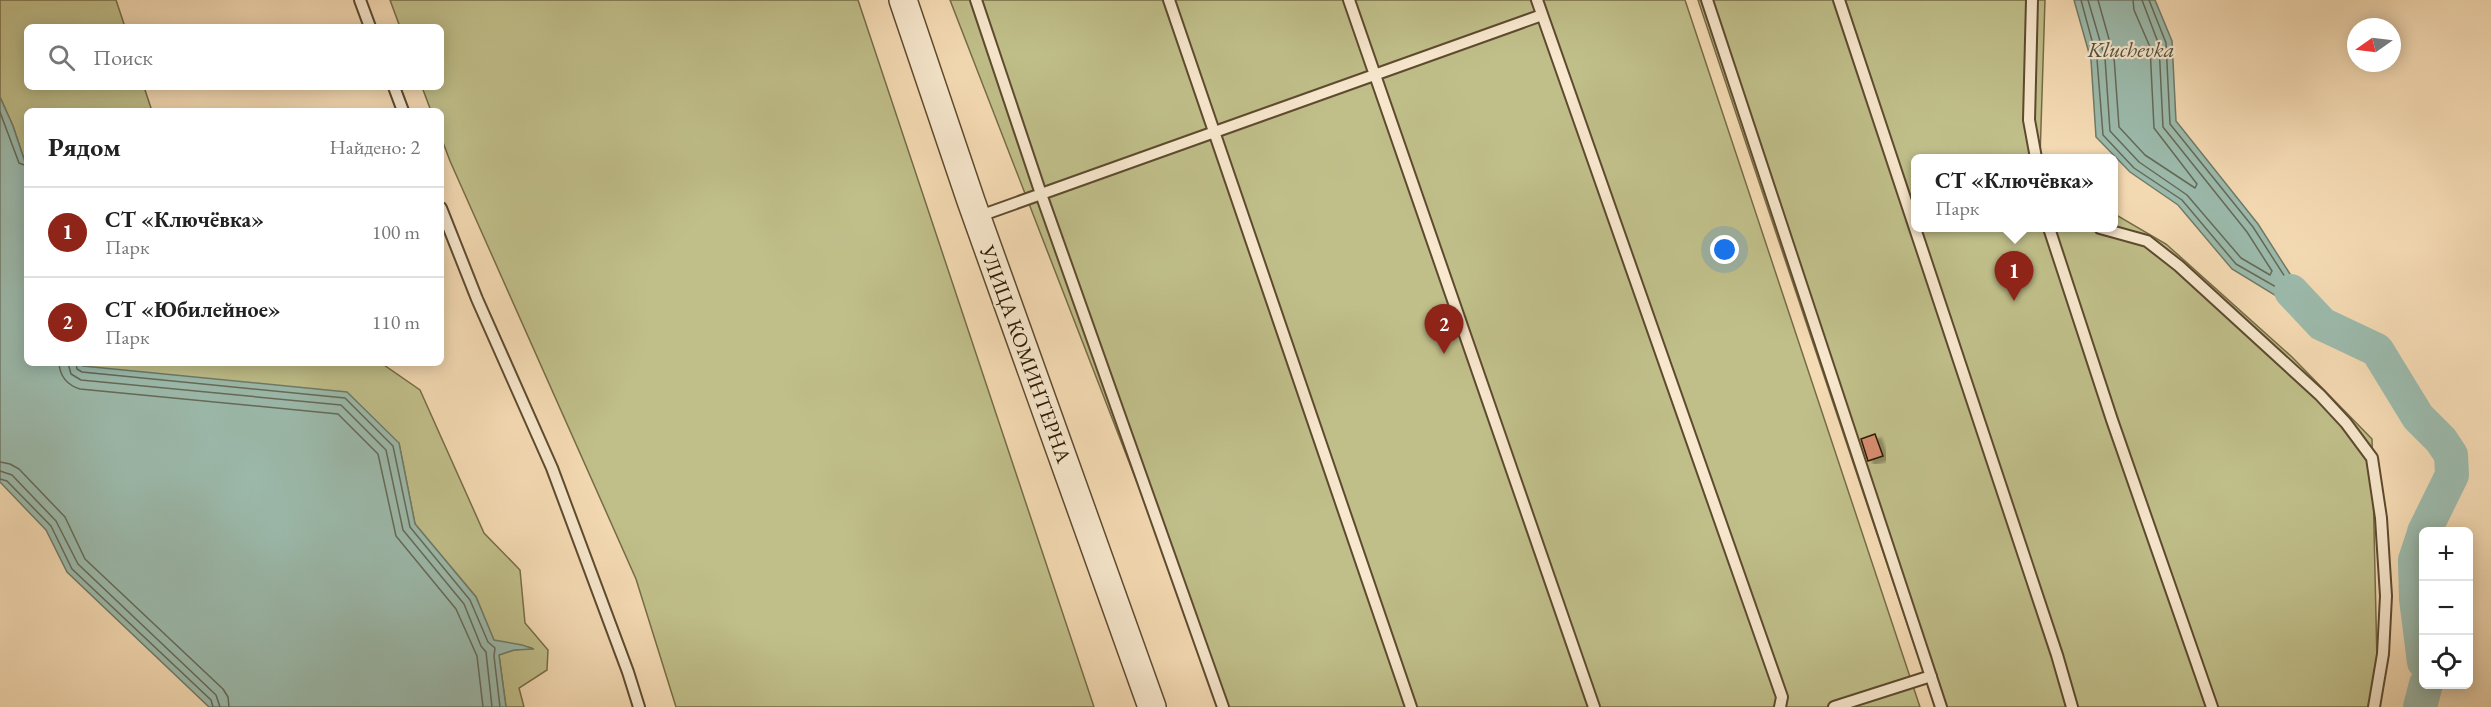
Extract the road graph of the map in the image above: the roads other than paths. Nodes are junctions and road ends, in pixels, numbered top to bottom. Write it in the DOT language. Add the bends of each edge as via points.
graph roads {
  1 [pos="360,0"];
  2 [pos="903,0"];
  3 [pos="976,0"];
  4 [pos="1169,0"];
  5 [pos="1348,0"];
  6 [pos="1537,0"];
  7 [pos="1707,0"];
  8 [pos="1839,0"];
  9 [pos="2032,0"];
  10 [pos="1542,15"];
  11 [pos="369,24"];
  12 [pos="1374,75"];
  13 [pos="395,90"];
  14 [pos="402,108"];
  15 [pos="1214,132"];
  16 [pos="2036,154"];
  17 [pos="1041,194"];
  18 [pos="444,216"];
  19 [pos="1911,216"];
  20 [pos="977,217"];
  21 [pos="1916,232"];
  22 [pos="2050,232"];
  23 [pos="2114,232"];
  24 [pos="1931,676"];
  25 [pos="639,707"];
  26 [pos="1152,707"];
  27 [pos="1223,707"];
  28 [pos="1411,707"];
  29 [pos="1594,707"];
  30 [pos="1780,707"];
  31 [pos="1834,707"];
  32 [pos="1941,707"];
  33 [pos="2072,707"];
  34 [pos="2212,707"];
  35 [pos="2374,707"];
  1 -- 11 [label="lane"];
  2 -- 20 [label="street, УЛИЦА КОМИНТЕРНА"];
  3 -- 17 [label="lane"];
  4 -- 15 [label="lane"];
  5 -- 12 [label="lane"];
  6 -- 10 [label="lane"];
  7 -- 24 [label="lane"];
  8 -- 19 [label="lane"];
  9 -- 16 [label="lane" via="2029,120"];
  10 -- 12 [label="lane"];
  10 -- 30 [label="lane" via="1782,697"];
  12 -- 15 [label="lane"];
  12 -- 29 [label="lane"];
  13 -- 14 [label="lane"];
  15 -- 17 [label="lane"];
  15 -- 28 [label="lane"];
  17 -- 20 [label="lane"];
  17 -- 27 [label="lane"];
  18 -- 25 [label="lane" via="552,468"];
  20 -- 26 [label="street, УЛИЦА КОМИНТЕРНА"];
  21 -- 33 [label="lane"];
  22 -- 34 [label="lane"];
  23 -- 35 [label="lane" via="2147,241 2180,266 2320,394 2372,458 2386,596 2383,654"];
  24 -- 31 [label="lane"];
  24 -- 32 [label="lane"];
}
